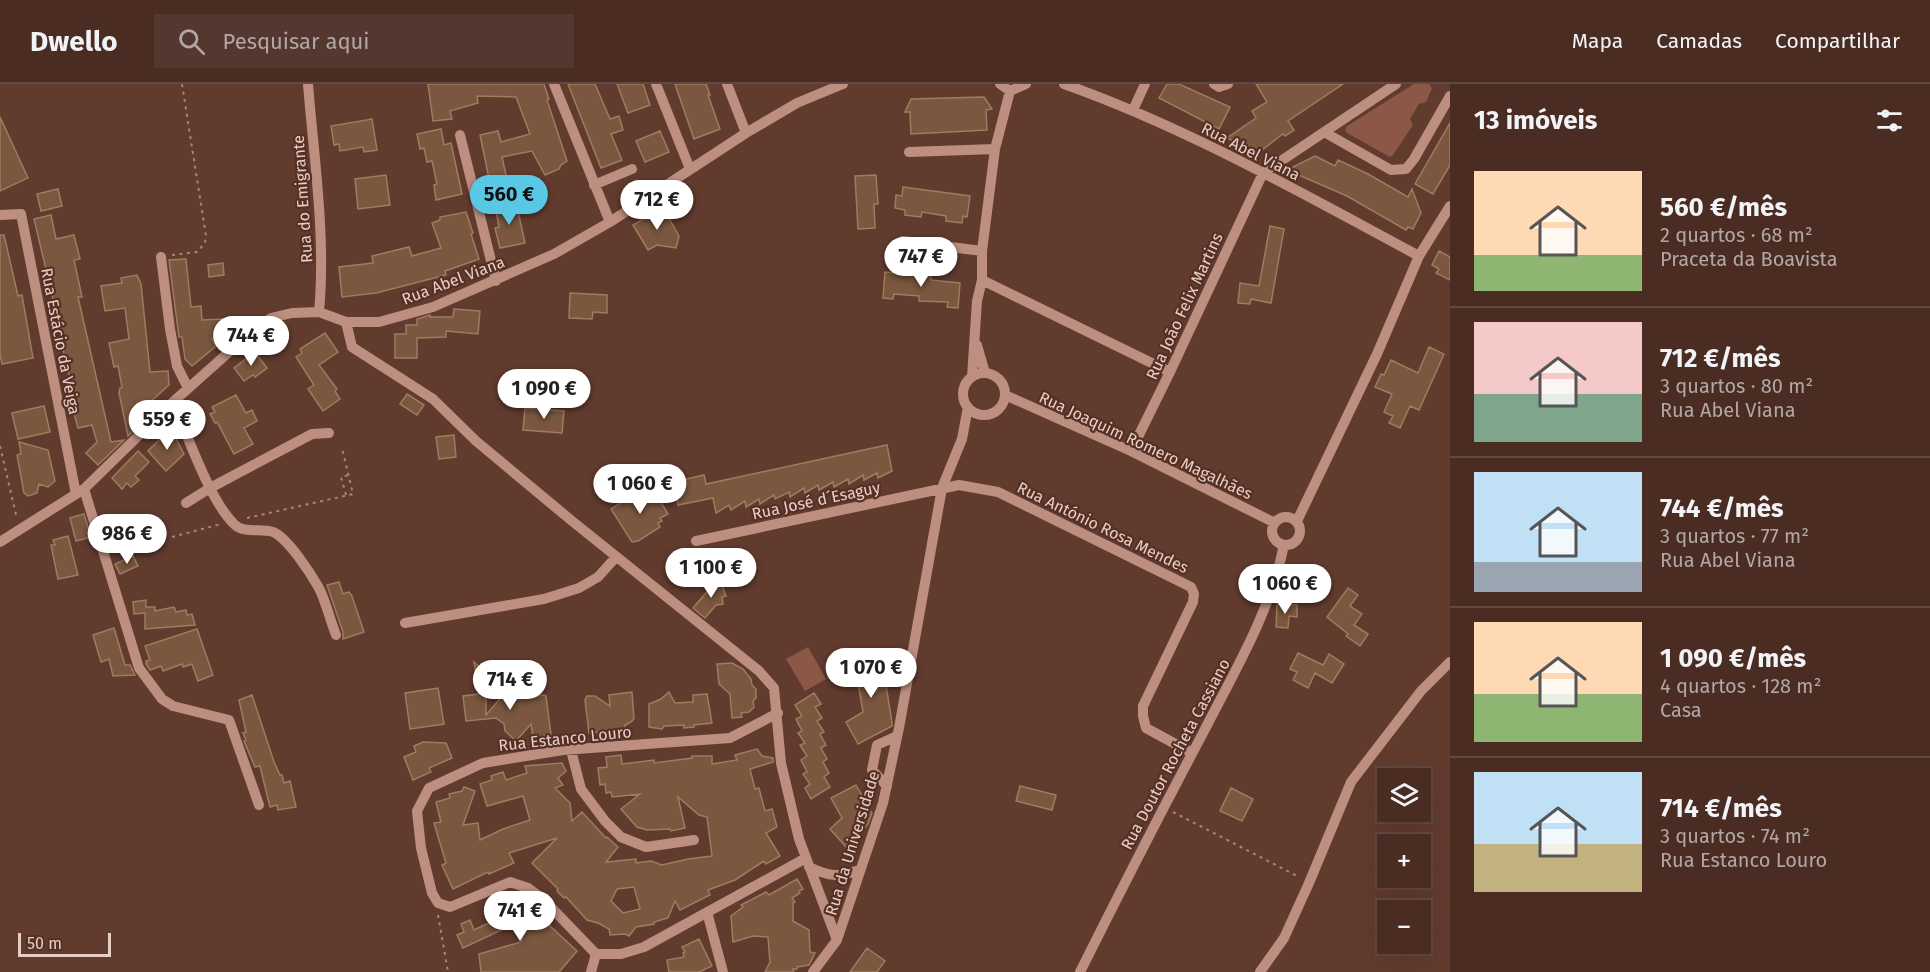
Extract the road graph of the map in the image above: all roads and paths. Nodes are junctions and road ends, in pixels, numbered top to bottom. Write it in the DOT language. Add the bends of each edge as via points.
graph roads {
  1 [pos="182,84"];
  2 [pos="308,84"];
  3 [pos="554,84"];
  4 [pos="656,84"];
  5 [pos="727,84"];
  6 [pos="843,84"];
  7 [pos="1000,84"];
  8 [pos="1026,84"];
  9 [pos="1064,84"];
  10 [pos="1145,84"];
  11 [pos="1214,84"];
  12 [pos="1228,84"];
  13 [pos="1396,84"];
  14 [pos="1010,91"];
  15 [pos="1450,96"];
  16 [pos="1133,110"];
  17 [pos="1324,132"];
  18 [pos="746,133"];
  19 [pos="460,135"];
  20 [pos="995,149"];
  21 [pos="909,152"];
  22 [pos="632,169"];
  23 [pos="690,169"];
  24 [pos="1263,173"];
  25 [pos="594,185"];
  26 [pos="1450,206"];
  27 [pos="0,215"];
  28 [pos="610,222"];
  29 [pos="893,249"];
  30 [pos="982,251"];
  31 [pos="1419,256"];
  32 [pos="161,257"];
  33 [pos="982,280"];
  34 [pos="496,281"];
  35 [pos="320,312"];
  36 [pos="346,322"];
  37 [pos="974,336"];
  38 [pos="1170,372"];
  39 [pos="985,373"];
  40 [pos="972,377"];
  41 [pos="188,388"];
  42 [pos="1005,395"];
  43 [pos="173,402"];
  44 [pos="968,407"];
  45 [pos="981,414"];
  46 [pos="329,433"];
  47 [pos="962,439"];
  48 [pos="0,446"];
  49 [pos="342,448"];
  50 [pos="1131,451"];
  51 [pos="349,475"];
  52 [pos="210,488"];
  53 [pos="942,488"];
  54 [pos="80,491"];
  55 [pos="346,495"];
  56 [pos="186,503"];
  57 [pos="231,521"];
  58 [pos="1297,521"];
  59 [pos="1275,523"];
  60 [pos="20,530"];
  61 [pos="172,537"];
  62 [pos="696,541"];
  63 [pos="0,542"];
  64 [pos="1284,545"];
  65 [pos="616,557"];
  66 [pos="405,623"];
  67 [pos="336,635"];
  68 [pos="1450,662"];
  69 [pos="778,712"];
  70 [pos="897,736"];
  71 [pos="571,750"];
  72 [pos="1192,753"];
  73 [pos="887,786"];
  74 [pos="259,805"];
  75 [pos="1163,807"];
  76 [pos="694,840"];
  77 [pos="808,863"];
  78 [pos="860,870"];
  79 [pos="1309,883"];
  80 [pos="438,903"];
  81 [pos="707,912"];
  82 [pos="837,940"];
  83 [pos="596,954"];
  84 [pos="448,972"];
  85 [pos="591,972"];
  86 [pos="723,972"];
  87 [pos="813,972"];
  88 [pos="1080,972"];
  89 [pos="1260,972"];
  1 -- 32 [label="path" via="206,236 197,252"];
  2 -- 35 [label="street, Rua do Emigrante" via="323,276"];
  3 -- 25 [label="street"];
  4 -- 23 [label="street"];
  5 -- 18 [label="street"];
  6 -- 18 [label="street, Rua Abel Viana" via="797,103"];
  7 -- 14 [label="street"];
  8 -- 14 [label="street"];
  9 -- 16 [label="street, Rua Abel Viana"];
  10 -- 16 [label="street"];
  11 -- 12 [label="street"];
  13 -- 17 [label="street"];
  14 -- 20 [label="street, Rua da Universidade"];
  15 -- 17 [label="street" via="1406,169 1391,170"];
  16 -- 24 [label="street, Rua Abel Viana"];
  17 -- 24 [label="street"];
  18 -- 23 [label="street, Rua Abel Viana"];
  19 -- 34 [label="street"];
  20 -- 21 [label="street"];
  20 -- 30 [label="street, Rua da Universidade"];
  22 -- 25 [label="street"];
  23 -- 28 [label="street, Rua Abel Viana"];
  24 -- 31 [label="street, Rua Abel Viana"];
  24 -- 38 [label="street, Rua João Felix Martins"];
  25 -- 28 [label="street"];
  26 -- 31 [label="street, Rua Doutor Rocheta Cassiano"];
  27 -- 54 [label="street, Rua Estácio da Veiga" via="21,214"];
  28 -- 34 [label="street, Rua Abel Viana"];
  29 -- 30 [label="street" via="903,241"];
  30 -- 33 [label="street, Rua da Universidade"];
  31 -- 58 [label="street, Rua Doutor Rocheta Cassiano"];
  32 -- 41 [label="street" via="175,357"];
  33 -- 37 [label="street, Rua da Universidade"];
  33 -- 38 [label="street"];
  34 -- 36 [label="street, Rua Abel Viana" via="433,307 379,322"];
  35 -- 36 [label="street, Rua Abel Viana"];
  35 -- 41 [label="street, Rua Abel Viana" via="271,318"];
  36 -- 65 [label="street" via="352,347 433,399 476,441"];
  37 -- 39 [label="street, Rua da Universidade"];
  37 -- 40 [label="street, Rua da Universidade"];
  38 -- 50 [label="street, Rua João Felix Martins"];
  39 -- 40 [label="street"];
  39 -- 42 [label="street, Rua da Universidade" via="1001,382"];
  40 -- 44 [label="street, Rua da Universidade" via="963,394"];
  41 -- 43 [label="street, Rua Abel Viana"];
  42 -- 45 [label="street, Rua da Universidade" via="997,410"];
  42 -- 50 [label="street, Rua Joaquim Romero Magalhães"];
  43 -- 52 [label="street"];
  43 -- 54 [label="street, Rua Abel Viana"];
  44 -- 45 [label="street"];
  44 -- 47 [label="street, Rua da Universidade"];
  45 -- 47 [label="street, Rua da Universidade"];
  46 -- 52 [label="street" via="312,434"];
  47 -- 53 [label="street, Rua da Universidade"];
  48 -- 60 [label="path"];
  49 -- 51 [label="path"];
  50 -- 59 [label="street, Rua Joaquim Romero Magalhães"];
  51 -- 55 [label="path" via="353,494"];
  51 -- 55 [label="path" via="341,477"];
  52 -- 56 [label="street"];
  52 -- 57 [label="street"];
  53 -- 62 [label="street, Rua José d´Esaguy"];
  53 -- 70 [label="street, Rua da Universidade"];
  53 -- 72 [label="street, Rua António Rosa Mendes" via="959,485 998,492 1191,587 1194,602 1143,706 1143,716 1146,728"];
  54 -- 60 [label="street, Rua Abel Viana"];
  54 -- 74 [label="street" via="139,668 162,699 173,706 229,720"];
  55 -- 57 [label="path"];
  57 -- 61 [label="path"];
  57 -- 67 [label="street" via="243,529 275,533 287,542 319,588"];
  58 -- 59 [label="street" via="1282,517"];
  58 -- 64 [label="street, Rua Doutor Rocheta Cassiano" via="1299,538 1294,544"];
  59 -- 64 [label="street" via="1273,537"];
  60 -- 63 [label="street, Rua Abel Viana"];
  64 -- 72 [label="street, Rua Doutor Rocheta Cassiano" via="1278,574 1249,646"];
  65 -- 66 [label="street" via="598,577 579,588 544,599"];
  65 -- 69 [label="street" via="759,671 774,688"];
  68 -- 79 [label="street" via="1421,692 1351,782"];
  69 -- 71 [label="street, Rua Estanco Louro" via="730,738"];
  69 -- 77 [label="street" via="782,763"];
  70 -- 73 [label="street, Rua da Universidade"];
  70 -- 73 [label="street" via="876,745 872,770"];
  71 -- 76 [label="street" via="581,789 621,837 646,847"];
  71 -- 80 [label="street, Rua Estanco Louro" via="483,763 429,788 417,811 421,848"];
  72 -- 75 [label="street, Rua Doutor Rocheta Cassiano"];
  73 -- 78 [label="street, Rua da Universidade"];
  75 -- 79 [label="path"];
  75 -- 88 [label="street, Rua Doutor Rocheta Cassiano"];
  77 -- 78 [label="street" via="833,876"];
  77 -- 81 [label="street"];
  77 -- 82 [label="street"];
  78 -- 82 [label="street, Rua da Universidade"];
  79 -- 89 [label="street" via="1284,938"];
  80 -- 83 [label="street" via="450,907 510,882 528,888 544,900"];
  80 -- 84 [label="path" via="438,924"];
  81 -- 83 [label="street" via="644,947 621,954"];
  81 -- 86 [label="street"];
  82 -- 87 [label="street, Rua da Universidade"];
  83 -- 85 [label="street"];
}
